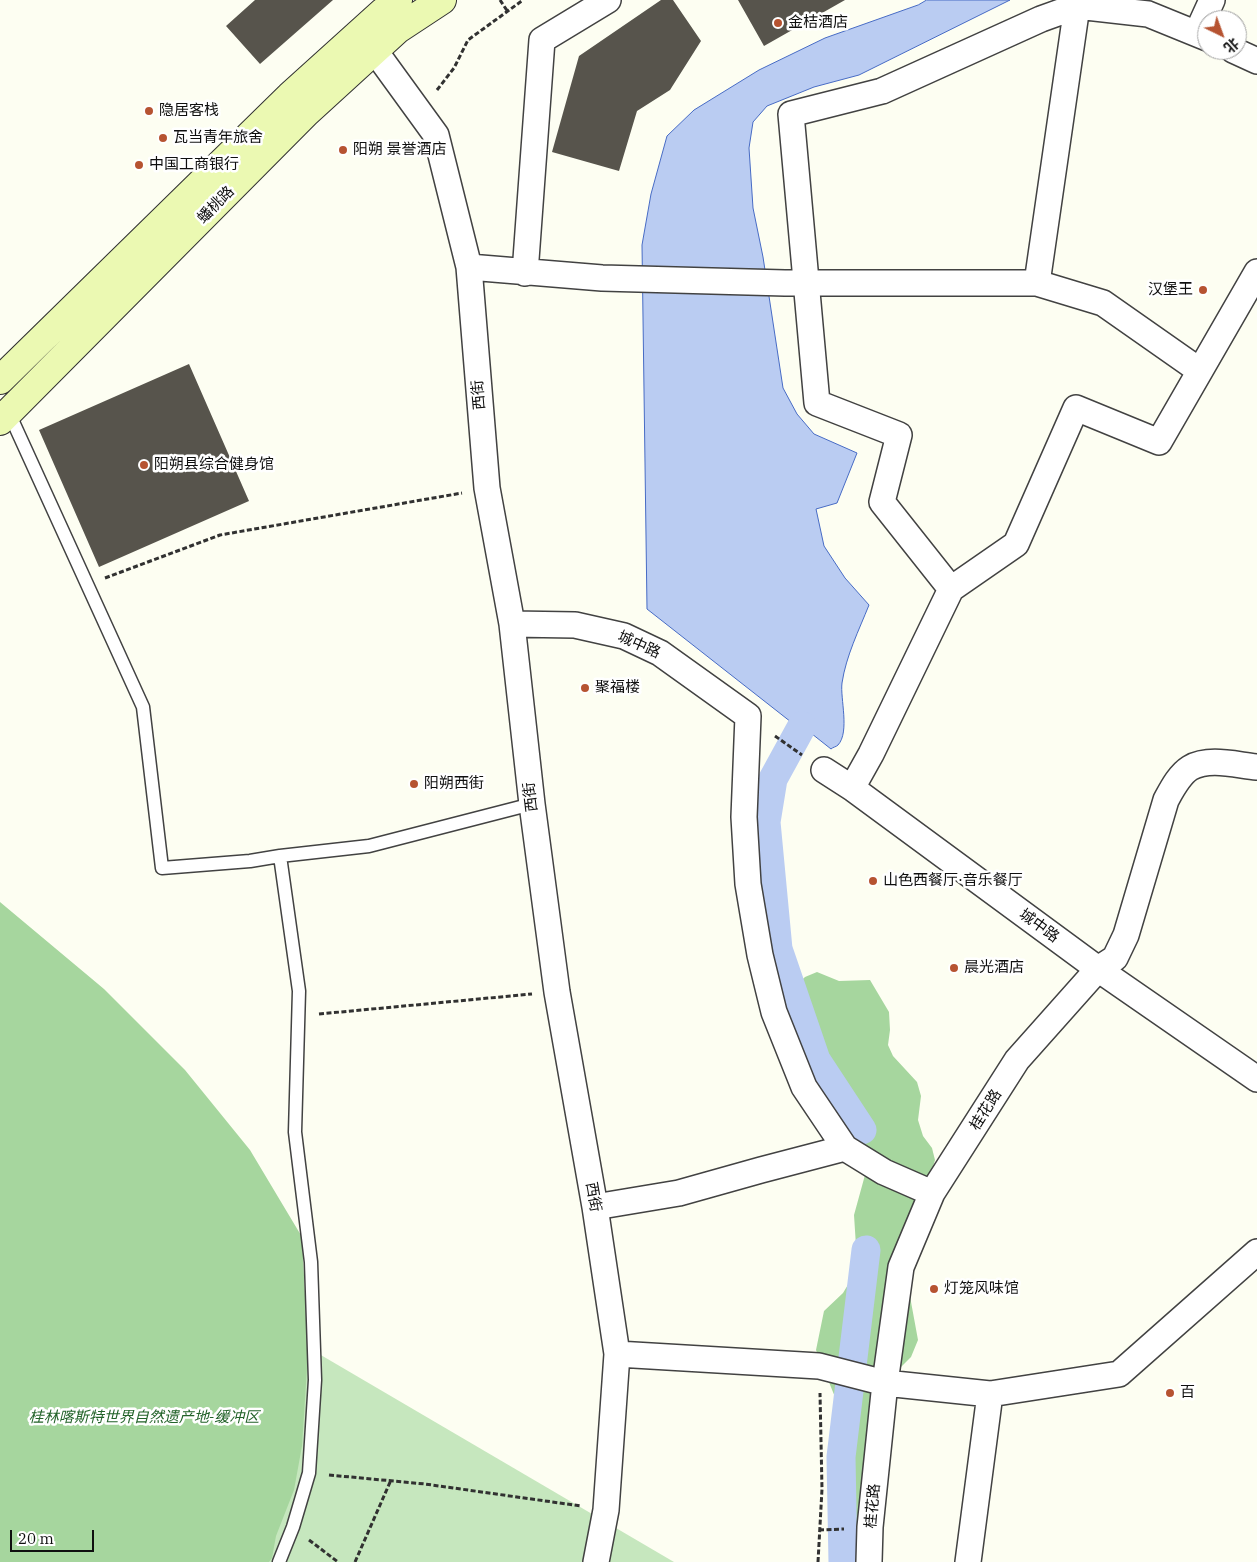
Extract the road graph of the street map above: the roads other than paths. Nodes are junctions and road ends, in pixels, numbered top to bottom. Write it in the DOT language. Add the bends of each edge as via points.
graph roads {
  1 [pos="398,0"];
  2 [pos="442,0"];
  3 [pos="608,0"];
  4 [pos="1077,6"];
  5 [pos="1197,34"];
  6 [pos="376,51"];
  7 [pos="469,267"];
  8 [pos="525,272"];
  9 [pos="1257,272"];
  10 [pos="795,282"];
  11 [pos="1037,283"];
  12 [pos="1200,371"];
  13 [pos="0,380"];
  14 [pos="5,417"];
  15 [pos="951,589"];
  16 [pos="512,624"];
  17 [pos="1257,767"];
  18 [pos="824,770"];
  19 [pos="852,788"];
  20 [pos="532,804"];
  21 [pos="280,856"];
  22 [pos="1098,970"];
  23 [pos="1257,1079"];
  24 [pos="845,1148"];
  25 [pos="932,1193"];
  26 [pos="595,1207"];
  27 [pos="1257,1252"];
  28 [pos="617,1354"];
  29 [pos="885,1383"];
  30 [pos="990,1394"];
  31 [pos="279,1562"];
  32 [pos="596,1562"];
  33 [pos="870,1562"];
  34 [pos="968,1562"];
  1 -- 13 [label="main road, 蟠桃路" via="290,96"];
  2 -- 6 [label="main road, 蟠桃路" via="398,29"];
  3 -- 8 [label="street" via="542,40"];
  4 -- 5 [label="street" via="1148,14"];
  4 -- 10 [label="street" via="882,91 791,114"];
  4 -- 11 [label="street"];
  6 -- 7 [label="street, 西街" via="436,135"];
  6 -- 14 [label="main road, 蟠桃路" via="306,113"];
  7 -- 8 [label="street"];
  7 -- 16 [label="street, 西街" via="487,488"];
  8 -- 10 [label="street" via="602,278"];
  9 -- 12 [label="street"];
  10 -- 11 [label="street"];
  10 -- 15 [label="street" via="817,403 899,435 882,502"];
  11 -- 12 [label="street" via="1102,303"];
  12 -- 15 [label="street" via="1159,442 1076,408 1016,544"];
  14 -- 21 [label="lane" via="88,584 143,708 162,868"];
  15 -- 19 [label="street"];
  16 -- 20 [label="street, 西街"];
  16 -- 24 [label="street, 城中路" via="575,625 624,636 660,653 748,716 744,817 748,884 760,955 774,1012 804,1087"];
  17 -- 22 [label="street, 桂花路" via="1206,762 1189,769 1176,783 1166,800 1126,935 1115,958"];
  18 -- 19 [label="street, 城中路"];
  19 -- 22 [label="street, 城中路"];
  20 -- 21 [label="lane" via="369,846"];
  20 -- 26 [label="street, 西街" via="557,992"];
  21 -- 31 [label="lane" via="299,991 295,1132 311,1262 315,1380 309,1473"];
  22 -- 23 [label="street, 城中路"];
  22 -- 25 [label="street, 桂花路" via="1017,1060"];
  24 -- 25 [label="street" via="884,1172"];
  24 -- 26 [label="street" via="679,1193"];
  25 -- 29 [label="street, 桂花路" via="900,1266"];
  26 -- 28 [label="street, 西街"];
  27 -- 30 [label="street" via="1119,1374"];
  28 -- 29 [label="street" via="819,1366"];
  28 -- 32 [label="street, 西街" via="606,1510"];
  29 -- 30 [label="street"];
  29 -- 33 [label="street, 桂花路" via="870,1528"];
  30 -- 34 [label="street"];
}
